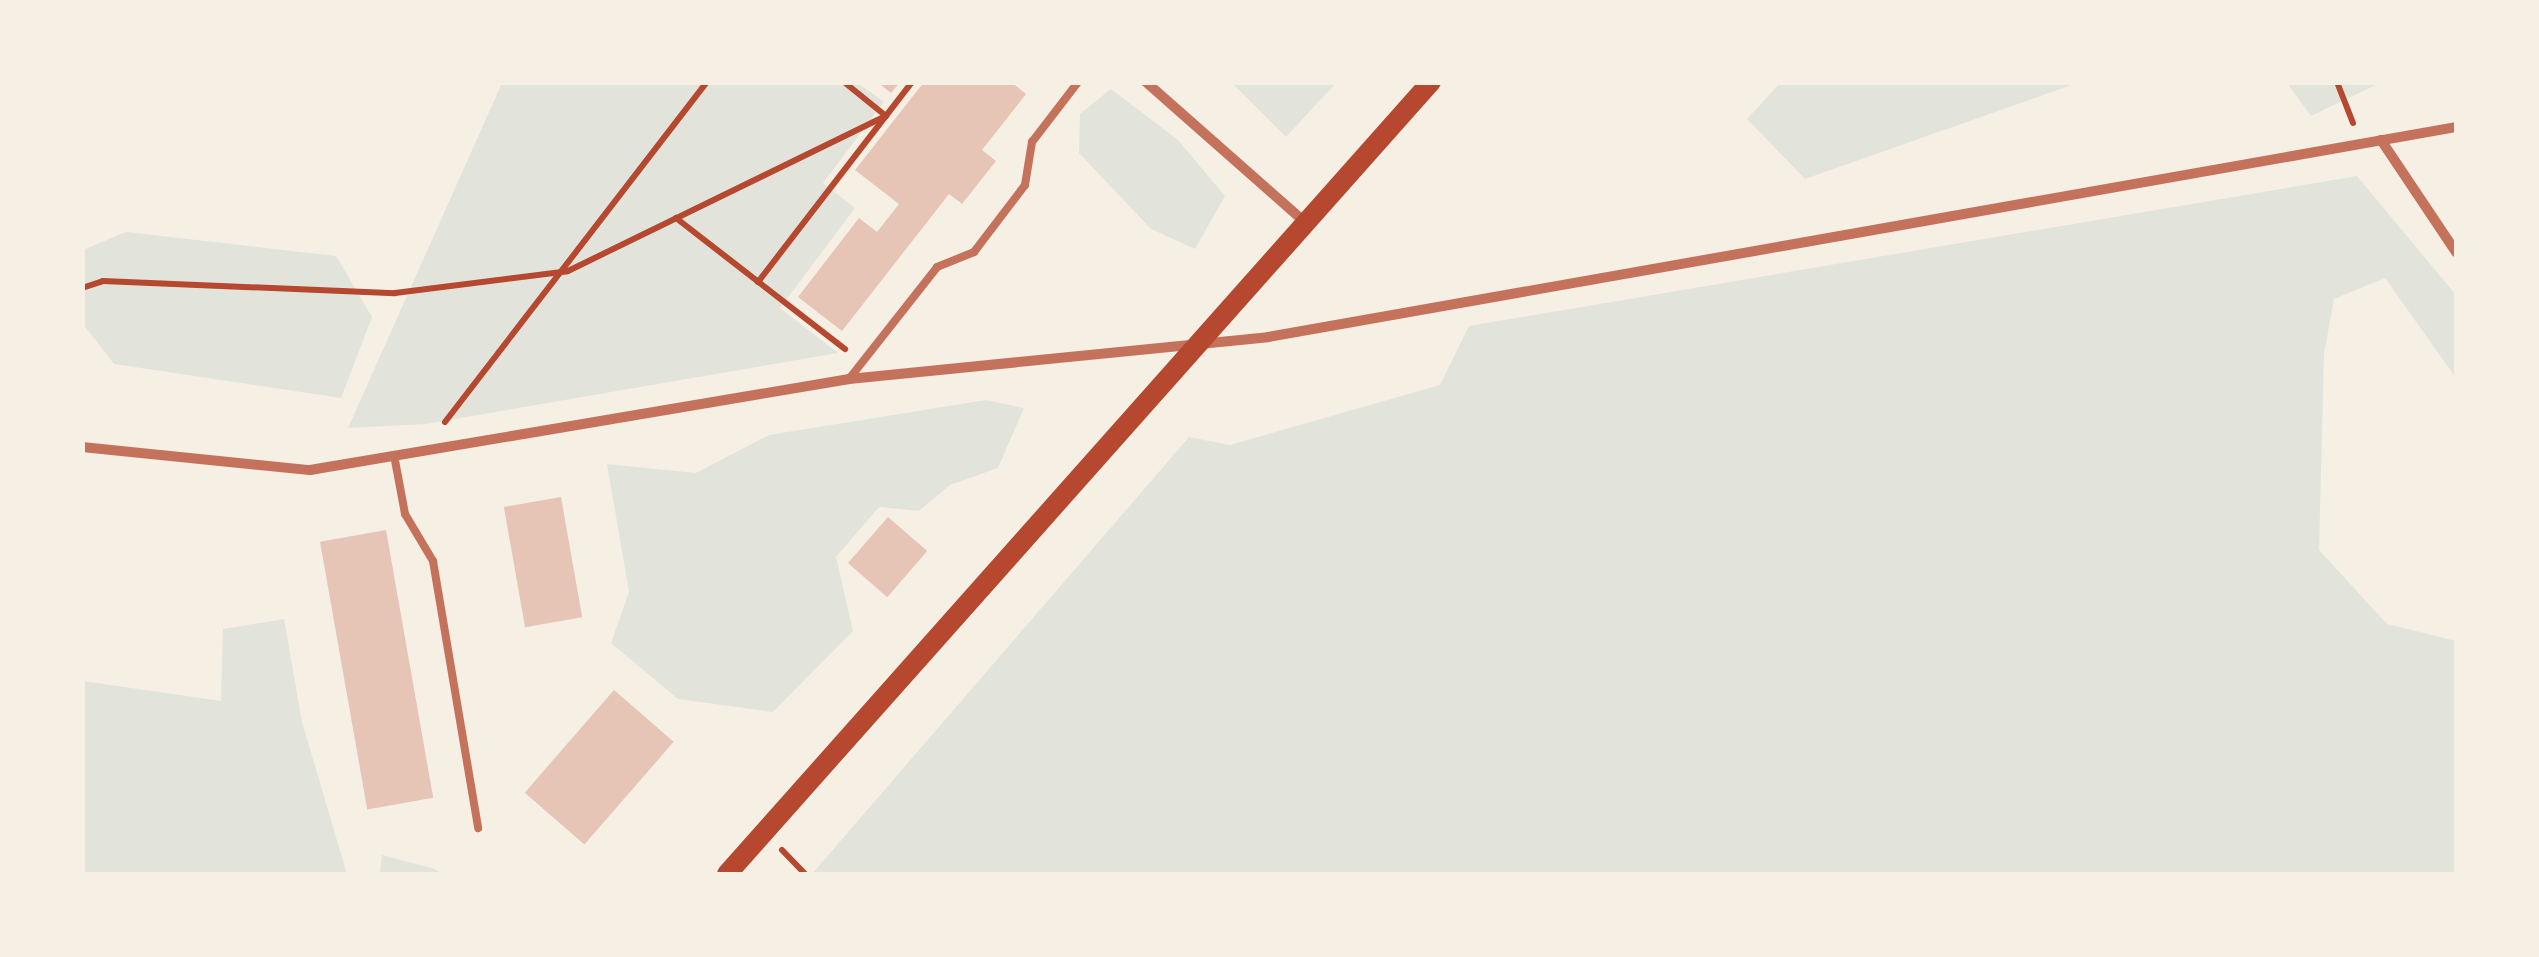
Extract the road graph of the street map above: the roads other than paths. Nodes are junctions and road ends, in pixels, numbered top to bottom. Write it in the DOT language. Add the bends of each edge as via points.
graph roads {
  1 [pos="1078,82"];
  2 [pos="1146,82"];
  3 [pos="1430,82"];
  4 [pos="2456,128"];
  5 [pos="2381,140"];
  6 [pos="1305,222"];
  7 [pos="2456,252"];
  8 [pos="1194,344"];
  9 [pos="849,379"];
  10 [pos="82,447"];
  11 [pos="394,455"];
  12 [pos="478,828"];
  13 [pos="727,874"];
  1 -- 9 [label="lane" via="1032,142 1015,199 974,252 937,267"];
  2 -- 6 [label="street"];
  3 -- 6 [label="main road"];
  4 -- 5 [label="street"];
  5 -- 7 [label="street"];
  5 -- 8 [label="street"];
  6 -- 8 [label="main road"];
  8 -- 9 [label="street"];
  8 -- 13 [label="main road"];
  9 -- 11 [label="street"];
  10 -- 11 [label="street" via="310,470"];
  11 -- 12 [label="lane" via="405,514 433,561"];
}
